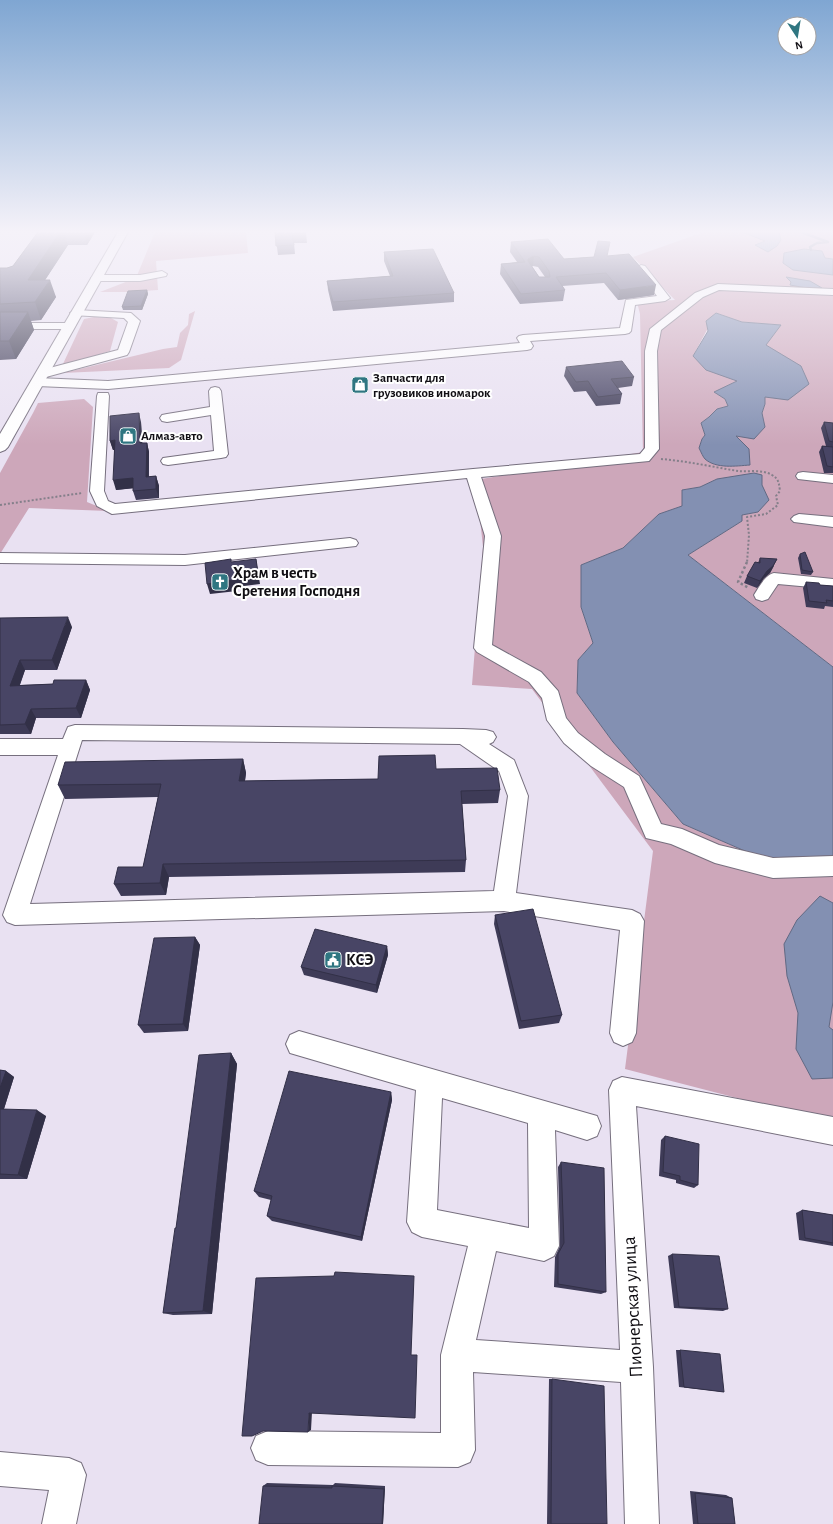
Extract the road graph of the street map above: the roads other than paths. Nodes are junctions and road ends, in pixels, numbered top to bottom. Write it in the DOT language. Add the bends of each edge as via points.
graph roads {
  1 [pos="82,303"];
  2 [pos="630,303"];
  3 [pos="688,303"];
  4 [pos="76,314"];
  5 [pos="0,326"];
  6 [pos="69,326"];
  7 [pos="40,378"];
  8 [pos="215,391"];
  9 [pos="103,396"];
  10 [pos="217,410"];
  11 [pos="167,418"];
  12 [pos="0,446"];
  13 [pos="168,461"];
  14 [pos="472,473"];
  15 [pos="804,476"];
  16 [pos="833,479"];
  17 [pos="799,519"];
  18 [pos="833,522"];
  19 [pos="350,543"];
  20 [pos="0,558"];
  21 [pos="833,584"];
  22 [pos="762,595"];
  23 [pos="463,736"];
  24 [pos="486,736"];
  25 [pos="70,747"];
  26 [pos="0,748"];
  27 [pos="833,866"];
  28 [pos="504,901"];
  29 [pos="8,915"];
  30 [pos="623,1033"];
  31 [pos="299,1044"];
  32 [pos="430,1081"];
  33 [pos="541,1114"];
  34 [pos="587,1126"];
  35 [pos="833,1131"];
  36 [pos="485,1234"];
  37 [pos="457,1355"];
  38 [pos="637,1367"];
  39 [pos="268,1448"];
  40 [pos="0,1469"];
  41 [pos="59,1524"];
  42 [pos="642,1524"];
  1 -- 4 [label="main road"];
  2 -- 7 [label="street" via="625,331 523,338 527,346 108,385"];
  3 -- 14 [label="street" via="656,329 651,351 652,450 644,458"];
  4 -- 6 [label="main road"];
  4 -- 7 [label="street" via="127,315 134,321 123,352"];
  5 -- 6 [label="street"];
  6 -- 7 [label="main road"];
  7 -- 12 [label="main road"];
  8 -- 10 [label="street"];
  9 -- 14 [label="street" via="97,490 102,503 112,509"];
  10 -- 11 [label="street"];
  10 -- 13 [label="street" via="221,454"];
  14 -- 27 [label="street" via="493,536 483,648 535,677 551,696 557,720 571,738 598,760 632,782 654,832 674,835 715,854 773,868"];
  15 -- 16 [label="street"];
  17 -- 18 [label="street"];
  19 -- 20 [label="street" via="185,560"];
  21 -- 22 [label="street" via="774,578"];
  23 -- 24 [label="street"];
  23 -- 25 [label="street" via="75,732"];
  23 -- 28 [label="street" via="507,766 518,796"];
  25 -- 26 [label="street"];
  25 -- 29 [label="street"];
  28 -- 29 [label="street"];
  28 -- 30 [label="street" via="632,921"];
  31 -- 32 [label="street"];
  32 -- 33 [label="street"];
  32 -- 36 [label="street" via="422,1222"];
  33 -- 34 [label="street"];
  33 -- 36 [label="street" via="544,1246"];
  35 -- 38 [label="street, Пионерская улица" via="622,1090"];
  36 -- 37 [label="street"];
  37 -- 38 [label="street"];
  37 -- 39 [label="street" via="458,1450"];
  38 -- 42 [label="street, Пионерская улица"];
  40 -- 41 [label="street" via="69,1475"];
}
